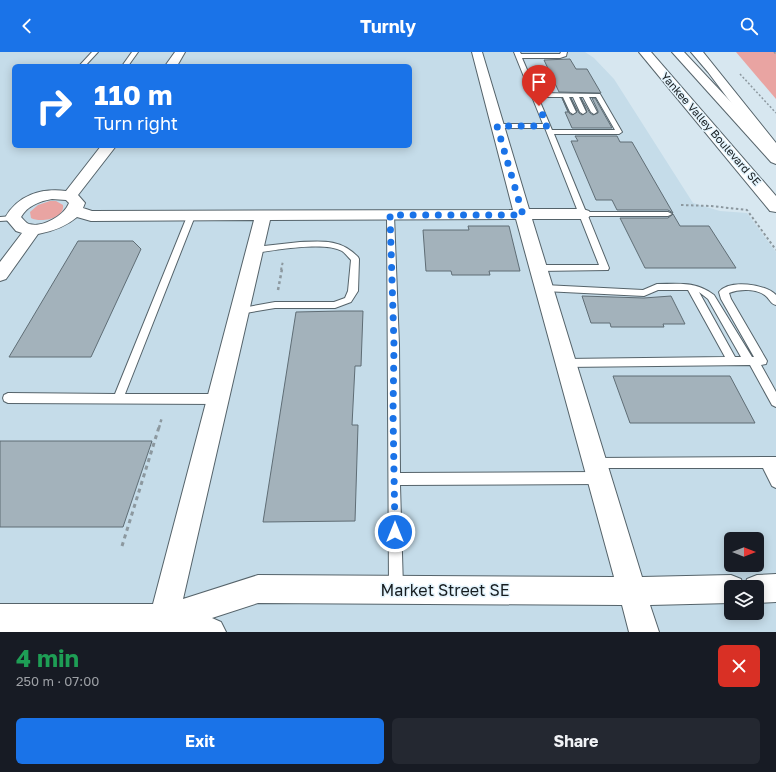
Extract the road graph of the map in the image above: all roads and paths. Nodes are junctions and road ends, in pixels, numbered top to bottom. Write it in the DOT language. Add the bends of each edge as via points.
graph roads {
  1 [pos="95,52"];
  2 [pos="135,52"];
  3 [pos="180,52"];
  4 [pos="477,52"];
  5 [pos="564,52"];
  6 [pos="645,52"];
  7 [pos="678,52"];
  8 [pos="697,52"];
  9 [pos="774,52"];
  10 [pos="518,54"];
  11 [pos="776,54"];
  12 [pos="84,64"];
  13 [pos="126,64"];
  14 [pos="172,64"];
  15 [pos="739,73"];
  16 [pos="535,95"];
  17 [pos="565,95"];
  18 [pos="575,95"];
  19 [pos="585,95"];
  20 [pos="573,112"];
  21 [pos="583,112"];
  22 [pos="594,112"];
  23 [pos="776,113"];
  24 [pos="579,123"];
  25 [pos="589,123"];
  26 [pos="599,123"];
  27 [pos="497,126"];
  28 [pos="548,129"];
  29 [pos="583,132"];
  30 [pos="593,132"];
  31 [pos="604,132"];
  32 [pos="107,148"];
  33 [pos="776,154"];
  34 [pos="776,160"];
  35 [pos="70,196"];
  36 [pos="679,205"];
  37 [pos="776,207"];
  38 [pos="76,211"];
  39 [pos="583,214"];
  40 [pos="668,214"];
  41 [pos="390,215"];
  42 [pos="523,215"];
  43 [pos="191,216"];
  44 [pos="263,216"];
  45 [pos="7,219"];
  46 [pos="33,229"];
  47 [pos="286,245"];
  48 [pos="255,250"];
  49 [pos="776,250"];
  50 [pos="538,268"];
  51 [pos="0,276"];
  52 [pos="691,287"];
  53 [pos="544,288"];
  54 [pos="776,302"];
  55 [pos="275,305"];
  56 [pos="240,311"];
  57 [pos="732,361"];
  58 [pos="751,361"];
  59 [pos="565,363"];
  60 [pos="8,398"];
  61 [pos="118,399"];
  62 [pos="218,399"];
  63 [pos="776,402"];
  64 [pos="162,414"];
  65 [pos="771,462"];
  66 [pos="597,471"];
  67 [pos="395,479"];
  68 [pos="776,482"];
  69 [pos="122,546"];
  70 [pos="776,588"];
  71 [pos="724,589"];
  72 [pos="764,589"];
  73 [pos="396,590"];
  74 [pos="632,591"];
  75 [pos="0,619"];
  76 [pos="162,626"];
  77 [pos="211,632"];
  78 [pos="644,632"];
  1 -- 12 [label="lane"];
  2 -- 13 [label="lane"];
  3 -- 14 [label="street"];
  4 -- 27 [label="street"];
  5 -- 10 [label="lane" via="560,56"];
  6 -- 37 [label="main road, Yankee Valley Boulevard SE"];
  7 -- 34 [label="main road, Yankee Valley Boulevard SE"];
  8 -- 33 [label="main road"];
  9 -- 11 [label="path"];
  10 -- 16 [label="lane"];
  15 -- 23 [label="path"];
  16 -- 17 [label="lane"];
  16 -- 28 [label="lane"];
  17 -- 18 [label="lane"];
  17 -- 20 [label="lane"];
  18 -- 19 [label="lane"];
  18 -- 21 [label="lane"];
  19 -- 22 [label="lane"];
  19 -- 31 [label="lane" via="598,95 620,132"];
  24 -- 29 [label="lane"];
  25 -- 30 [label="lane"];
  26 -- 31 [label="lane"];
  27 -- 28 [label="lane"];
  27 -- 42 [label="street"];
  28 -- 29 [label="lane"];
  28 -- 39 [label="lane"];
  29 -- 30 [label="lane"];
  30 -- 31 [label="lane"];
  32 -- 35 [label="street"];
  35 -- 38 [label="street" via="76,199"];
  35 -- 45 [label="street" via="52,194 31,200"];
  36 -- 49 [label="path" via="747,210"];
  38 -- 43 [label="street" via="91,216"];
  38 -- 46 [label="street" via="58,224"];
  39 -- 40 [label="lane"];
  39 -- 42 [label="street"];
  39 -- 50 [label="lane" via="605,268"];
  41 -- 42 [label="street"];
  41 -- 44 [label="street"];
  41 -- 67 [label="lane"];
  42 -- 50 [label="street"];
  43 -- 44 [label="street"];
  43 -- 61 [label="lane"];
  44 -- 48 [label="street"];
  45 -- 46 [label="street" via="22,228"];
  46 -- 51 [label="street"];
  47 -- 48 [label="lane"];
  47 -- 55 [label="path"];
  47 -- 55 [label="lane" via="332,245 345,248 355,259 353,291 348,300 336,305"];
  48 -- 56 [label="street"];
  50 -- 53 [label="street"];
  52 -- 53 [label="lane" via="657,287 644,292"];
  52 -- 57 [label="lane"];
  52 -- 58 [label="lane" via="702,290 711,297"];
  53 -- 59 [label="street"];
  54 -- 58 [label="lane" via="766,291 755,288 730,288 724,292 762,361"];
  55 -- 56 [label="lane"];
  56 -- 62 [label="street"];
  57 -- 58 [label="lane"];
  57 -- 59 [label="lane"];
  58 -- 63 [label="lane"];
  59 -- 66 [label="street"];
  60 -- 61 [label="lane"];
  61 -- 62 [label="lane"];
  62 -- 76 [label="street"];
  64 -- 69 [label="path"];
  65 -- 66 [label="lane"];
  65 -- 68 [label="lane"];
  66 -- 67 [label="lane"];
  66 -- 74 [label="street"];
  67 -- 73 [label="lane"];
  70 -- 72 [label="street"];
  71 -- 74 [label="street, Market Street SE"];
  73 -- 74 [label="street, Market Street SE"];
  73 -- 76 [label="street, Market Street SE" via="258,590"];
  74 -- 78 [label="street"];
  75 -- 76 [label="street, Market Street SE"];
  76 -- 77 [label="street, Market Street SE"];
}
